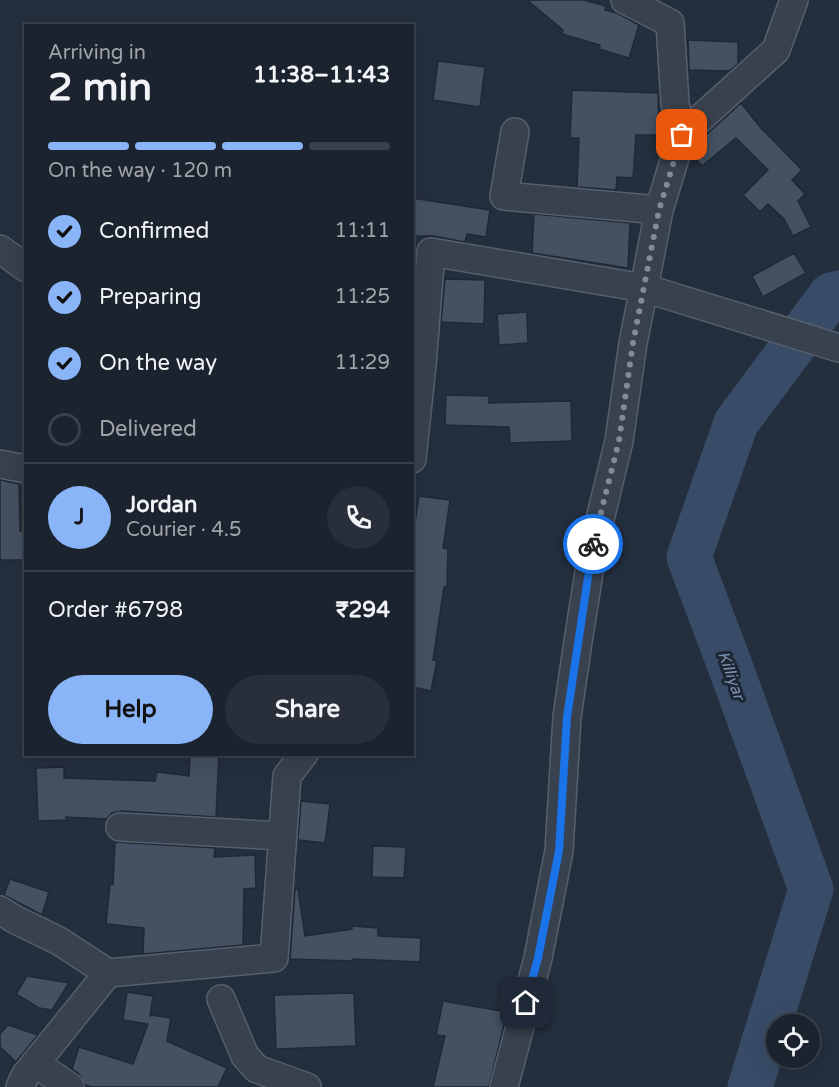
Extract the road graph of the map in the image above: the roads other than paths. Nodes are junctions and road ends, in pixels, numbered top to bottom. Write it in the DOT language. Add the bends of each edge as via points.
graph roads {
  1 [pos="625,0"];
  2 [pos="794,0"];
  3 [pos="514,132"];
  4 [pos="682,135"];
  5 [pos="659,210"];
  6 [pos="0,249"];
  7 [pos="24,267"];
  8 [pos="644,288"];
  9 [pos="830,346"];
  10 [pos="414,432"];
  11 [pos="0,464"];
  12 [pos="24,469"];
  13 [pos="302,756"];
  14 [pos="120,827"];
  15 [pos="284,836"];
  16 [pos="0,910"];
  17 [pos="108,973"];
  18 [pos="221,999"];
  19 [pos="35,1063"];
  20 [pos="21,1087"];
  21 [pos="70,1087"];
  22 [pos="307,1087"];
  23 [pos="504,1087"];
  1 -- 4 [label="street" via="670,23 675,103"];
  2 -- 4 [label="street" via="776,50"];
  3 -- 5 [label="street" via="504,195"];
  4 -- 5 [label="street"];
  5 -- 8 [label="street"];
  6 -- 7 [label="street"];
  8 -- 9 [label="street"];
  8 -- 10 [label="street" via="431,252"];
  8 -- 23 [label="street" via="619,441 593,548 579,635 567,717 559,851 538,958"];
  11 -- 12 [label="street"];
  13 -- 15 [label="street" via="287,776"];
  14 -- 15 [label="street"];
  15 -- 17 [label="street" via="273,958"];
  16 -- 17 [label="street"];
  17 -- 19 [label="street"];
  18 -- 22 [label="street" via="245,1056 257,1069"];
  19 -- 20 [label="street"];
  19 -- 21 [label="street"];
}
